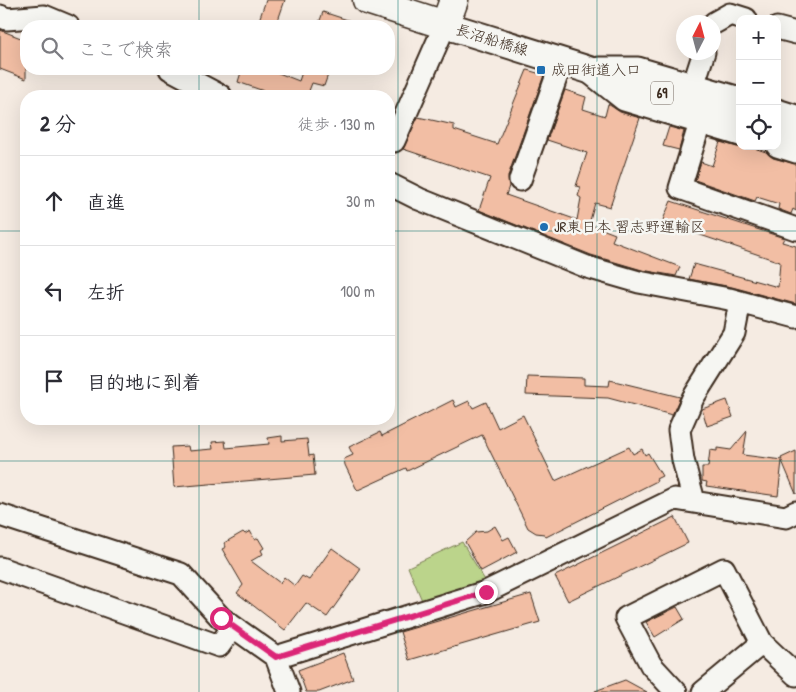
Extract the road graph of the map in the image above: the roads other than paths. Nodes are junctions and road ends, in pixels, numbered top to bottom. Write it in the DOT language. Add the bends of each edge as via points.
graph roads {
  1 [pos="366,0"];
  2 [pos="454,0"];
  3 [pos="0,16"];
  4 [pos="736,16"];
  5 [pos="54,20"];
  6 [pos="721,20"];
  7 [pos="445,25"];
  8 [pos="781,29"];
  9 [pos="796,33"];
  10 [pos="702,60"];
  11 [pos="573,65"];
  12 [pos="181,75"];
  13 [pos="694,84"];
  14 [pos="210,90"];
  15 [pos="736,97"];
  16 [pos="781,111"];
  17 [pos="736,116"];
  18 [pos="796,116"];
  19 [pos="700,123"];
  20 [pos="781,130"];
  21 [pos="736,134"];
  22 [pos="796,134"];
  23 [pos="395,139"];
  24 [pos="781,147"];
  25 [pos="796,152"];
  26 [pos="520,180"];
  27 [pos="395,187"];
  28 [pos="796,229"];
  29 [pos="740,302"];
  30 [pos="796,317"];
  31 [pos="694,501"];
  32 [pos="796,512"];
  33 [pos="0,516"];
  34 [pos="0,568"];
  35 [pos="227,634"];
  36 [pos="762,643"];
  37 [pos="276,657"];
  38 [pos="796,675"];
  39 [pos="289,692"];
  40 [pos="676,692"];
  41 [pos="703,692"];
  1 -- 7 [label="highway"];
  2 -- 7 [label="highway"];
  3 -- 5 [label="street" via="44,16"];
  4 -- 6 [label="street" via="730,14"];
  7 -- 11 [label="main road, 長沼船橋線 / 69"];
  7 -- 23 [label="street"];
  8 -- 9 [label="street"];
  10 -- 13 [label="street"];
  11 -- 13 [label="street" via="638,68"];
  11 -- 17 [label="main road, 長沼船橋線 / 69"];
  11 -- 19 [label="street" via="624,100"];
  11 -- 26 [label="street"];
  12 -- 14 [label="street"];
  13 -- 15 [label="street"];
  16 -- 18 [label="street"];
  19 -- 21 [label="street"];
  19 -- 28 [label="street" via="680,188"];
  20 -- 22 [label="main road"];
  24 -- 25 [label="street"];
  27 -- 29 [label="street" via="587,267 640,282"];
  29 -- 30 [label="street"];
  29 -- 31 [label="street" via="734,333 692,398 679,430"];
  31 -- 32 [label="street" via="786,517"];
  31 -- 37 [label="street" via="675,499 486,592"];
  33 -- 37 [label="street" via="181,574 221,618"];
  34 -- 35 [label="street" via="219,646"];
  36 -- 38 [label="street"];
  36 -- 40 [label="street" via="724,569 626,618 651,665"];
  36 -- 41 [label="street"];
  37 -- 39 [label="street"];
}
